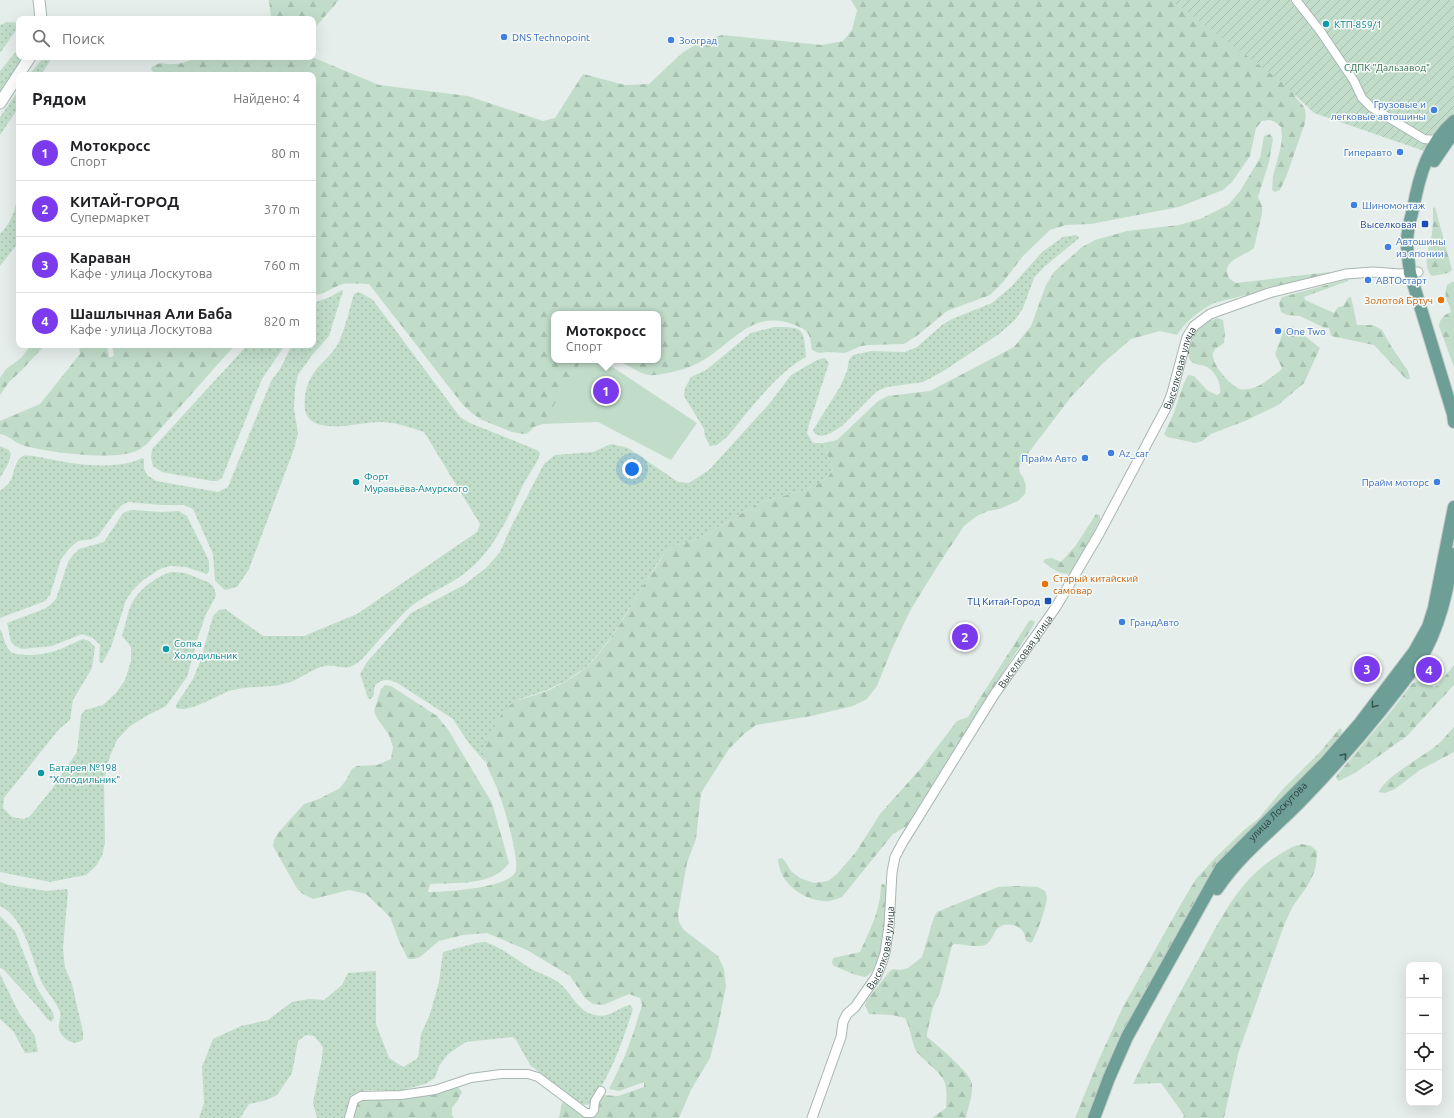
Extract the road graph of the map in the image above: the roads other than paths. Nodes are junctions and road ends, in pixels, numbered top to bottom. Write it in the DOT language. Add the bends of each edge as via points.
graph roads {
  1 [pos="39,0"];
  2 [pos="1296,0"];
  3 [pos="41,16"];
  4 [pos="28,60"];
  5 [pos="20,72"];
  6 [pos="16,78"];
  7 [pos="0,102"];
  8 [pos="1454,121"];
  9 [pos="1454,132"];
  10 [pos="1438,140"];
  11 [pos="1414,273"];
  12 [pos="1454,391"];
  13 [pos="1454,422"];
  14 [pos="1454,507"];
  15 [pos="1454,554"];
  16 [pos="601,1091"];
  17 [pos="349,1118"];
  18 [pos="812,1118"];
  19 [pos="1094,1118"];
  20 [pos="1102,1118"];
  1 -- 3 [label="main road"];
  2 -- 10 [label="street" via="1344,66 1362,98 1371,107 1424,139"];
  4 -- 5 [label="main road"];
  6 -- 7 [label="main road"];
  8 -- 10 [label="main road"];
  9 -- 11 [label="main road" via="1436,158 1427,182 1416,236"];
  10 -- 11 [label="main road" via="1427,158 1410,220 1407,249"];
  11 -- 12 [label="main road"];
  11 -- 13 [label="main road"];
  11 -- 18 [label="street, Выселковая улица" via="1346,274 1321,280 1224,308 1210,314 1194,326 1187,337 1167,406 1099,534 1056,607 994,695 898,852 892,872 885,953 876,977 842,1022 841,1037"];
  14 -- 19 [label="main road, улица Лоскутова, one-way" via="1434,608 1422,639 1360,723 1326,762 1221,868 1126,1037"];
  20 -- 15 [label="main road, улица Лоскутова, one-way" via="1123,1062 1141,1026 1208,903 1226,876 1342,758 1369,727 1424,654 1437,626"];
  16 -- 17 [label="street" via="592,1113 586,1113 538,1077 528,1074 500,1074 471,1078 435,1090 401,1096 361,1096 354,1100"];
}
